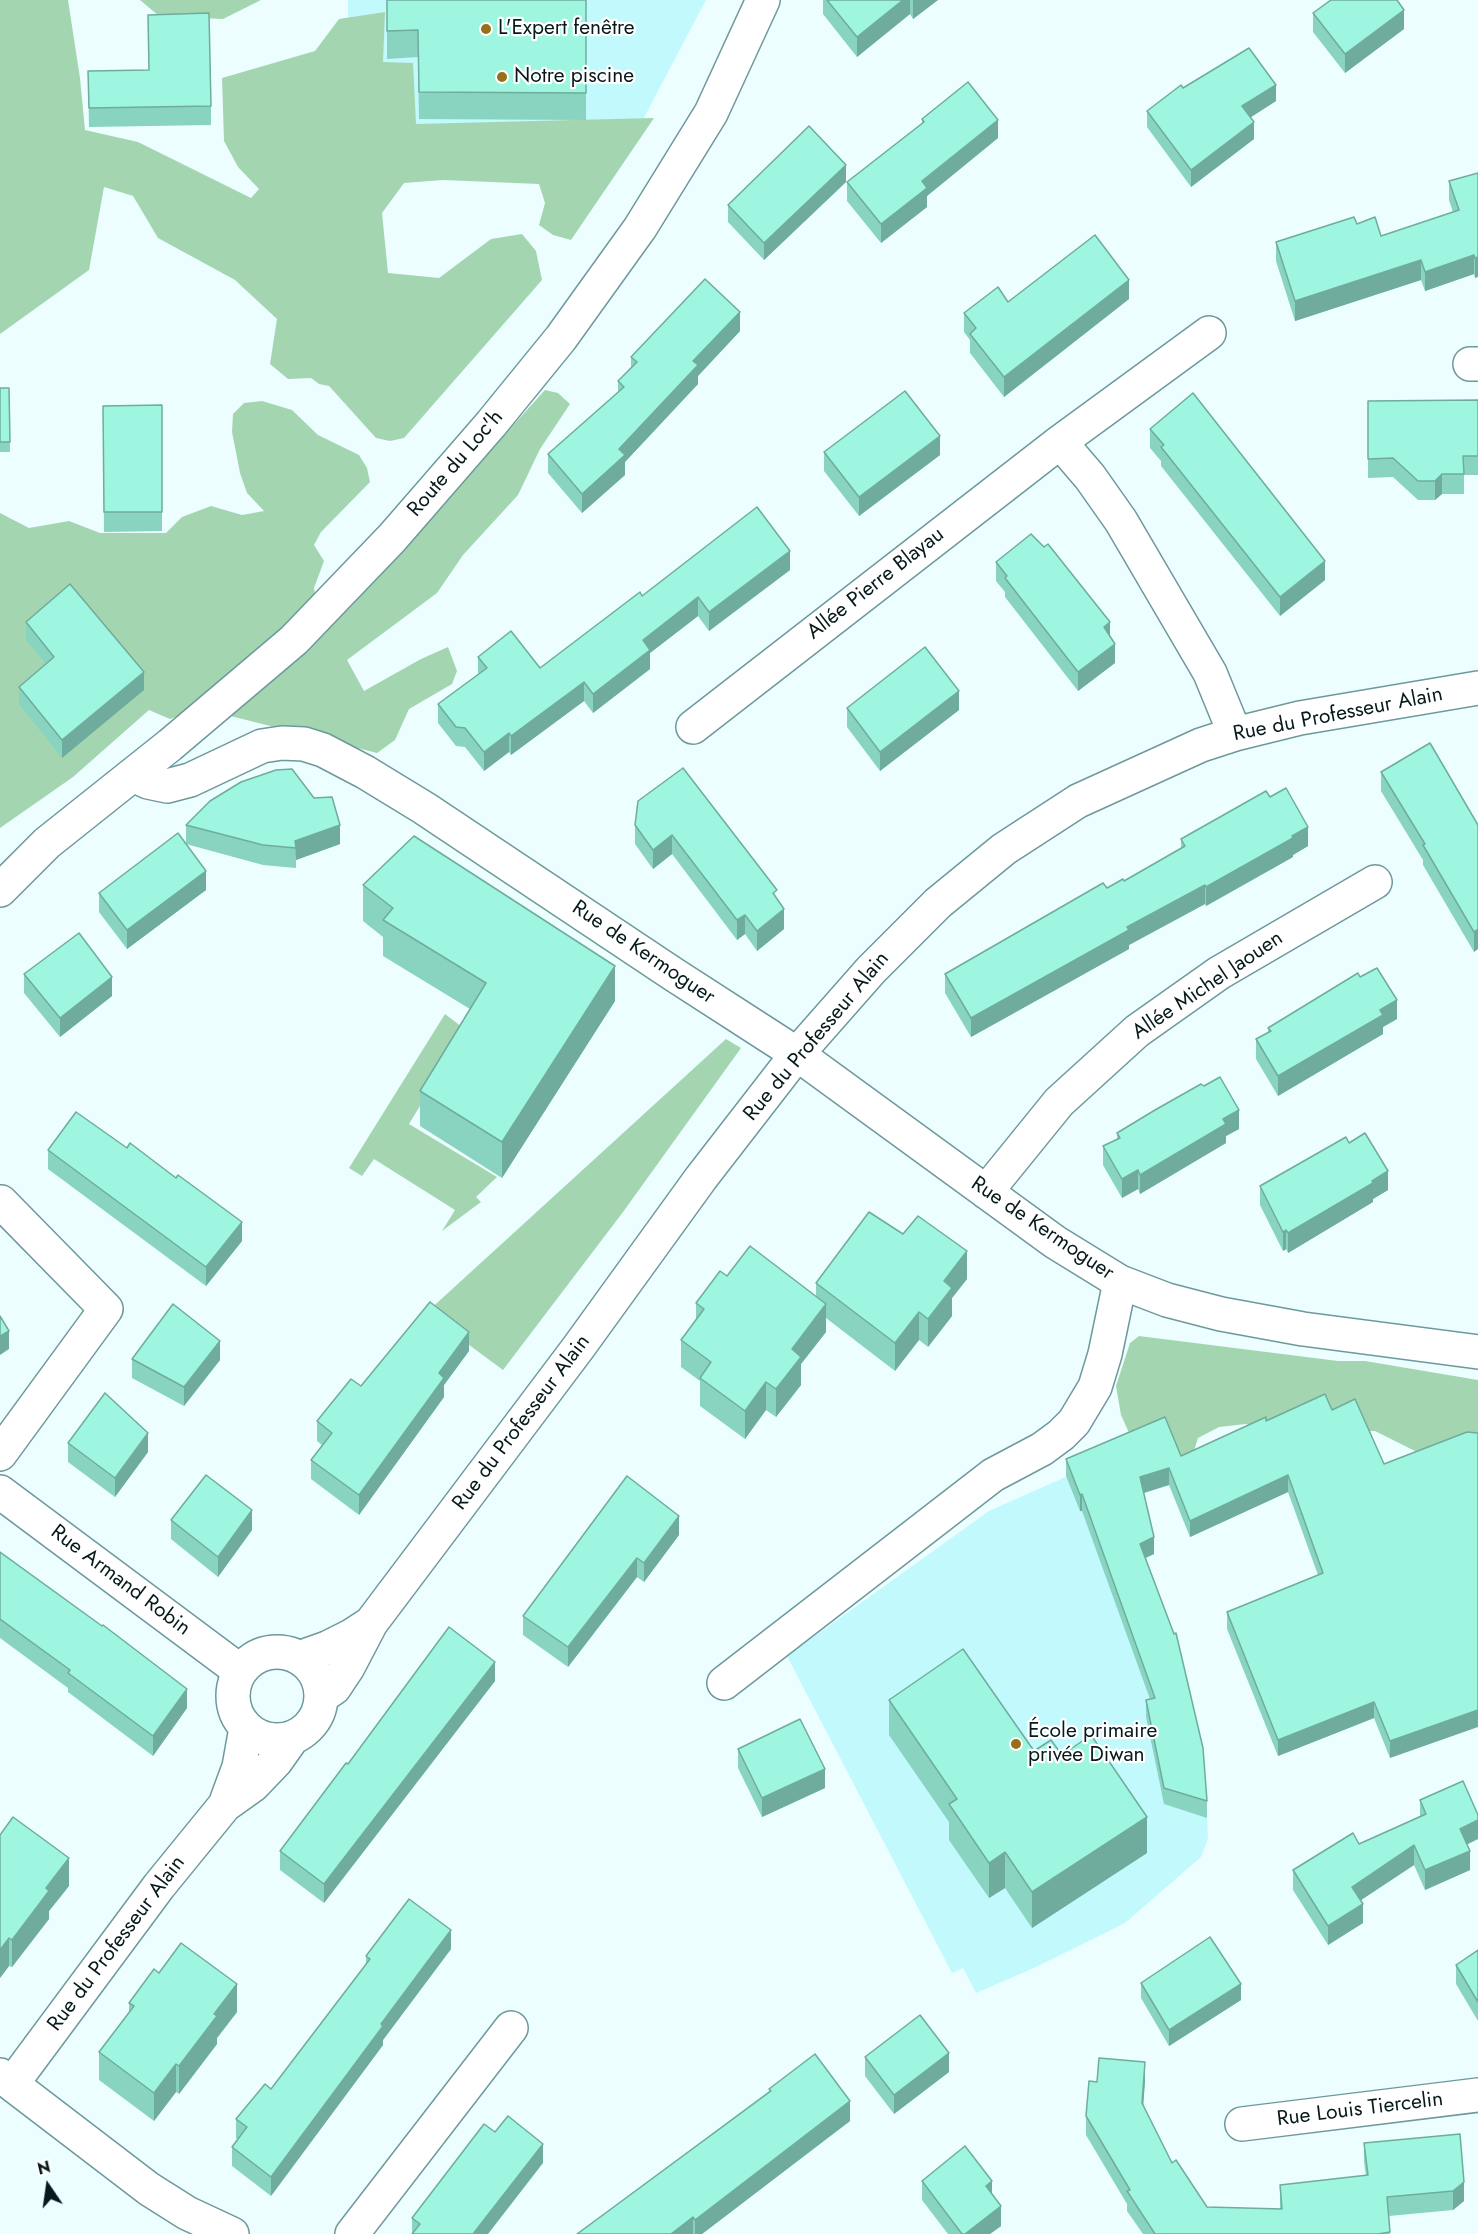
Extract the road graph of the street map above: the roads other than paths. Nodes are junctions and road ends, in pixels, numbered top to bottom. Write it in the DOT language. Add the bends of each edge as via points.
graph roads {
  1 [pos="763,0"];
  2 [pos="1209,333"];
  3 [pos="1060,442"];
  4 [pos="1478,688"];
  5 [pos="693,727"];
  6 [pos="1235,734"];
  7 [pos="133,775"];
  8 [pos="47,843"];
  9 [pos="0,872"];
  10 [pos="1375,882"];
  11 [pos="0,890"];
  12 [pos="797,1054"];
  13 [pos="986,1192"];
  14 [pos="1,1202"];
  15 [pos="1120,1282"];
  16 [pos="1478,1352"];
  17 [pos="0,1454"];
  18 [pos="0,1492"];
  19 [pos="371,1623"];
  20 [pos="299,1658"];
  21 [pos="240,1671"];
  22 [pos="724,1683"];
  23 [pos="321,1697"];
  24 [pos="246,1728"];
  25 [pos="293,1737"];
  26 [pos="225,1805"];
  27 [pos="511,2028"];
  28 [pos="6,2079"];
  29 [pos="1478,2096"];
  30 [pos="1242,2124"];
  31 [pos="232,2234"];
  32 [pos="352,2234"];
  1 -- 7 [label="street, Route du Loc'h" via="691,148 614,267 530,378 392,538 294,640"];
  2 -- 3 [label="street, Allée Pierre Blayau"];
  3 -- 5 [label="street, Allée Pierre Blayau"];
  3 -- 6 [label="street" via="1126,529 1210,673"];
  4 -- 6 [label="street, Rue du Professeur Alain" via="1300,718"];
  6 -- 12 [label="street, Rue du Professeur Alain" via="1078,801 1004,849 904,936"];
  7 -- 8 [label="street, Route du Loc'h"];
  7 -- 12 [label="street, Rue de Kermoguer" via="167,786 190,780 262,746 304,744 323,750 424,808"];
  8 -- 9 [label="street, Route du Loc'h"];
  8 -- 11 [label="street, Route du Loc'h"];
  10 -- 13 [label="street, Allée Michel Jaouen" via="1219,973 1137,1031 1059,1102"];
  12 -- 13 [label="street, Rue de Kermoguer"];
  12 -- 19 [label="street, Rue du Professeur Alain"];
  13 -- 15 [label="street, Rue de Kermoguer" via="1055,1242"];
  14 -- 17 [label="street" via="106,1309"];
  15 -- 16 [label="street, Rue de Kermoguer" via="1221,1314"];
  15 -- 22 [label="street, Rue de Kermoguer" via="1095,1386 1074,1422 1042,1449 993,1475"];
  18 -- 21 [label="street, Rue Armand Robin"];
  19 -- 20 [label="street, Rue du Professeur Alain" via="327,1648"];
  19 -- 23 [label="street, Rue du Professeur Alain" via="334,1688"];
  20 -- 21 [label="street" via="287,1653 262,1655"];
  20 -- 23 [label="street" via="315,1674"];
  21 -- 24 [label="street" via="232,1694 234,1707"];
  23 -- 25 [label="street" via="313,1722"];
  24 -- 25 [label="street" via="269,1740"];
  24 -- 26 [label="street, Rue du Professeur Alain" via="239,1767"];
  25 -- 26 [label="street, Rue du Professeur Alain" via="253,1785"];
  26 -- 28 [label="street, Rue du Professeur Alain"];
  27 -- 32 [label="street"];
  28 -- 31 [label="street" via="149,2189"];
  29 -- 30 [label="street, Rue Louis Tiercelin"];
}
